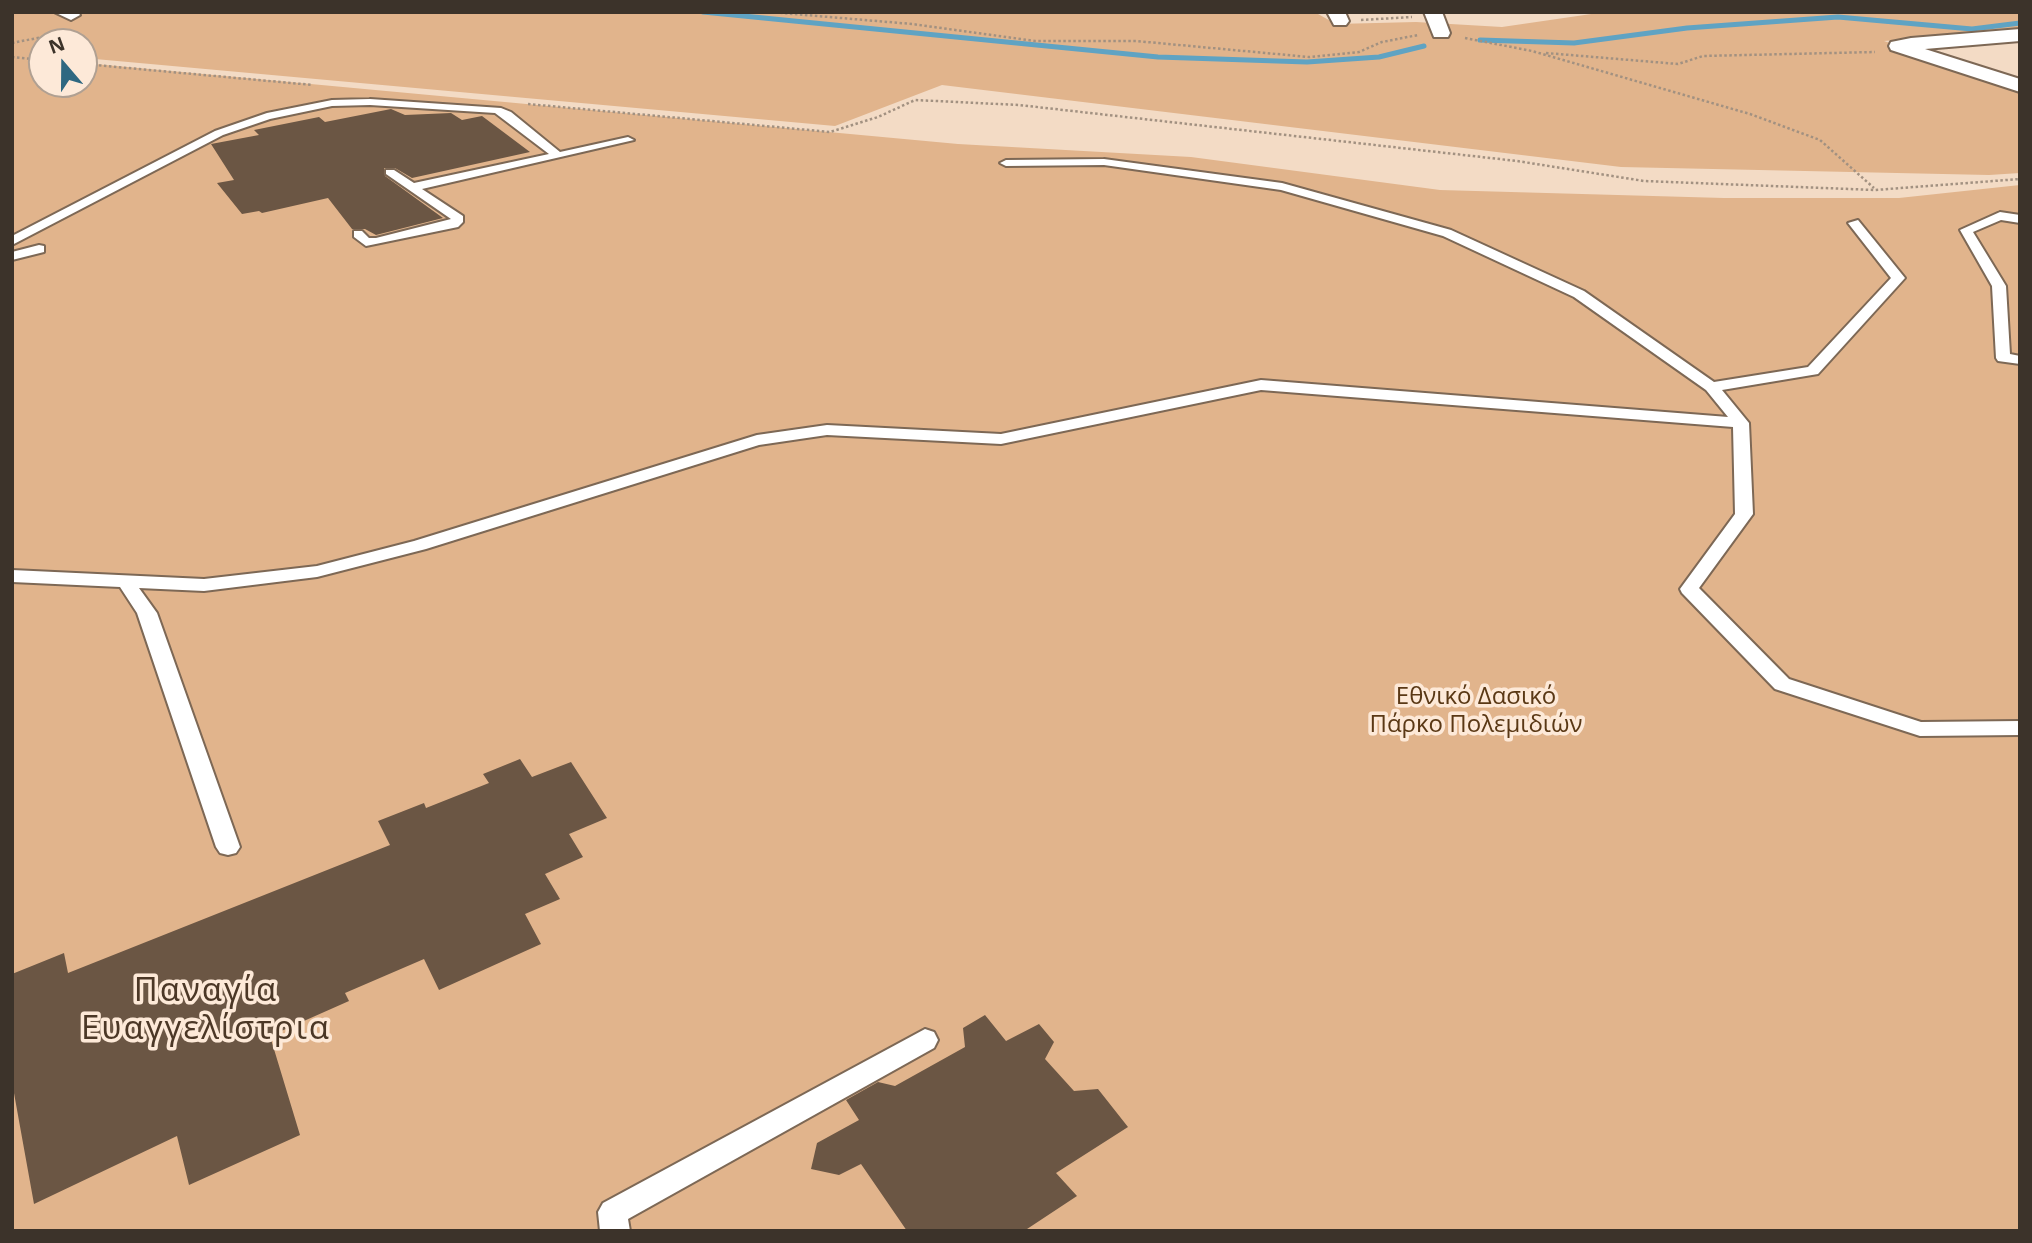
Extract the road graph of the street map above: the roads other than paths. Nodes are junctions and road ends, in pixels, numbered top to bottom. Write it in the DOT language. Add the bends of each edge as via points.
graph roads {
  1 [pos="1428,15"];
  2 [pos="1441,33"];
  3 [pos="2020,35"];
  4 [pos="2017,84"];
  5 [pos="628,140"];
  6 [pos="557,155"];
  7 [pos="1006,163"];
  8 [pos="390,172"];
  9 [pos="413,187"];
  10 [pos="2020,219"];
  11 [pos="1854,223"];
  12 [pos="358,234"];
  13 [pos="12,241"];
  14 [pos="39,249"];
  15 [pos="12,256"];
  16 [pos="2020,360"];
  17 [pos="1712,387"];
  18 [pos="1741,424"];
  19 [pos="12,576"];
  20 [pos="126,582"];
  21 [pos="2020,728"];
  22 [pos="228,847"];
  23 [pos="925,1040"];
  24 [pos="615,1231"];
  1 -- 2 [label="street"];
  3 -- 4 [label="street" via="1898,46"];
  5 -- 6 [label="lane"];
  6 -- 9 [label="lane"];
  6 -- 13 [label="lane" via="497,110 370,102 310,107 219,133"];
  7 -- 17 [label="lane" via="1104,162 1282,187 1447,233 1579,293"];
  8 -- 9 [label="lane"];
  9 -- 12 [label="lane" via="459,219 376,242 366,242"];
  10 -- 16 [label="lane" via="2000,216 1966,230 1999,286 2003,358"];
  11 -- 17 [label="lane" via="1898,278 1813,371"];
  14 -- 15 [label="lane"];
  17 -- 18 [label="lane"];
  18 -- 20 [label="lane" via="1261,385 1002,439 827,430 757,440 420,545 317,571 204,585"];
  18 -- 21 [label="lane" via="1744,514 1689,589 1782,684 1920,729"];
  19 -- 20 [label="lane"];
  20 -- 22 [label="lane" via="147,613"];
  23 -- 24 [label="lane" via="613,1212"];
}
